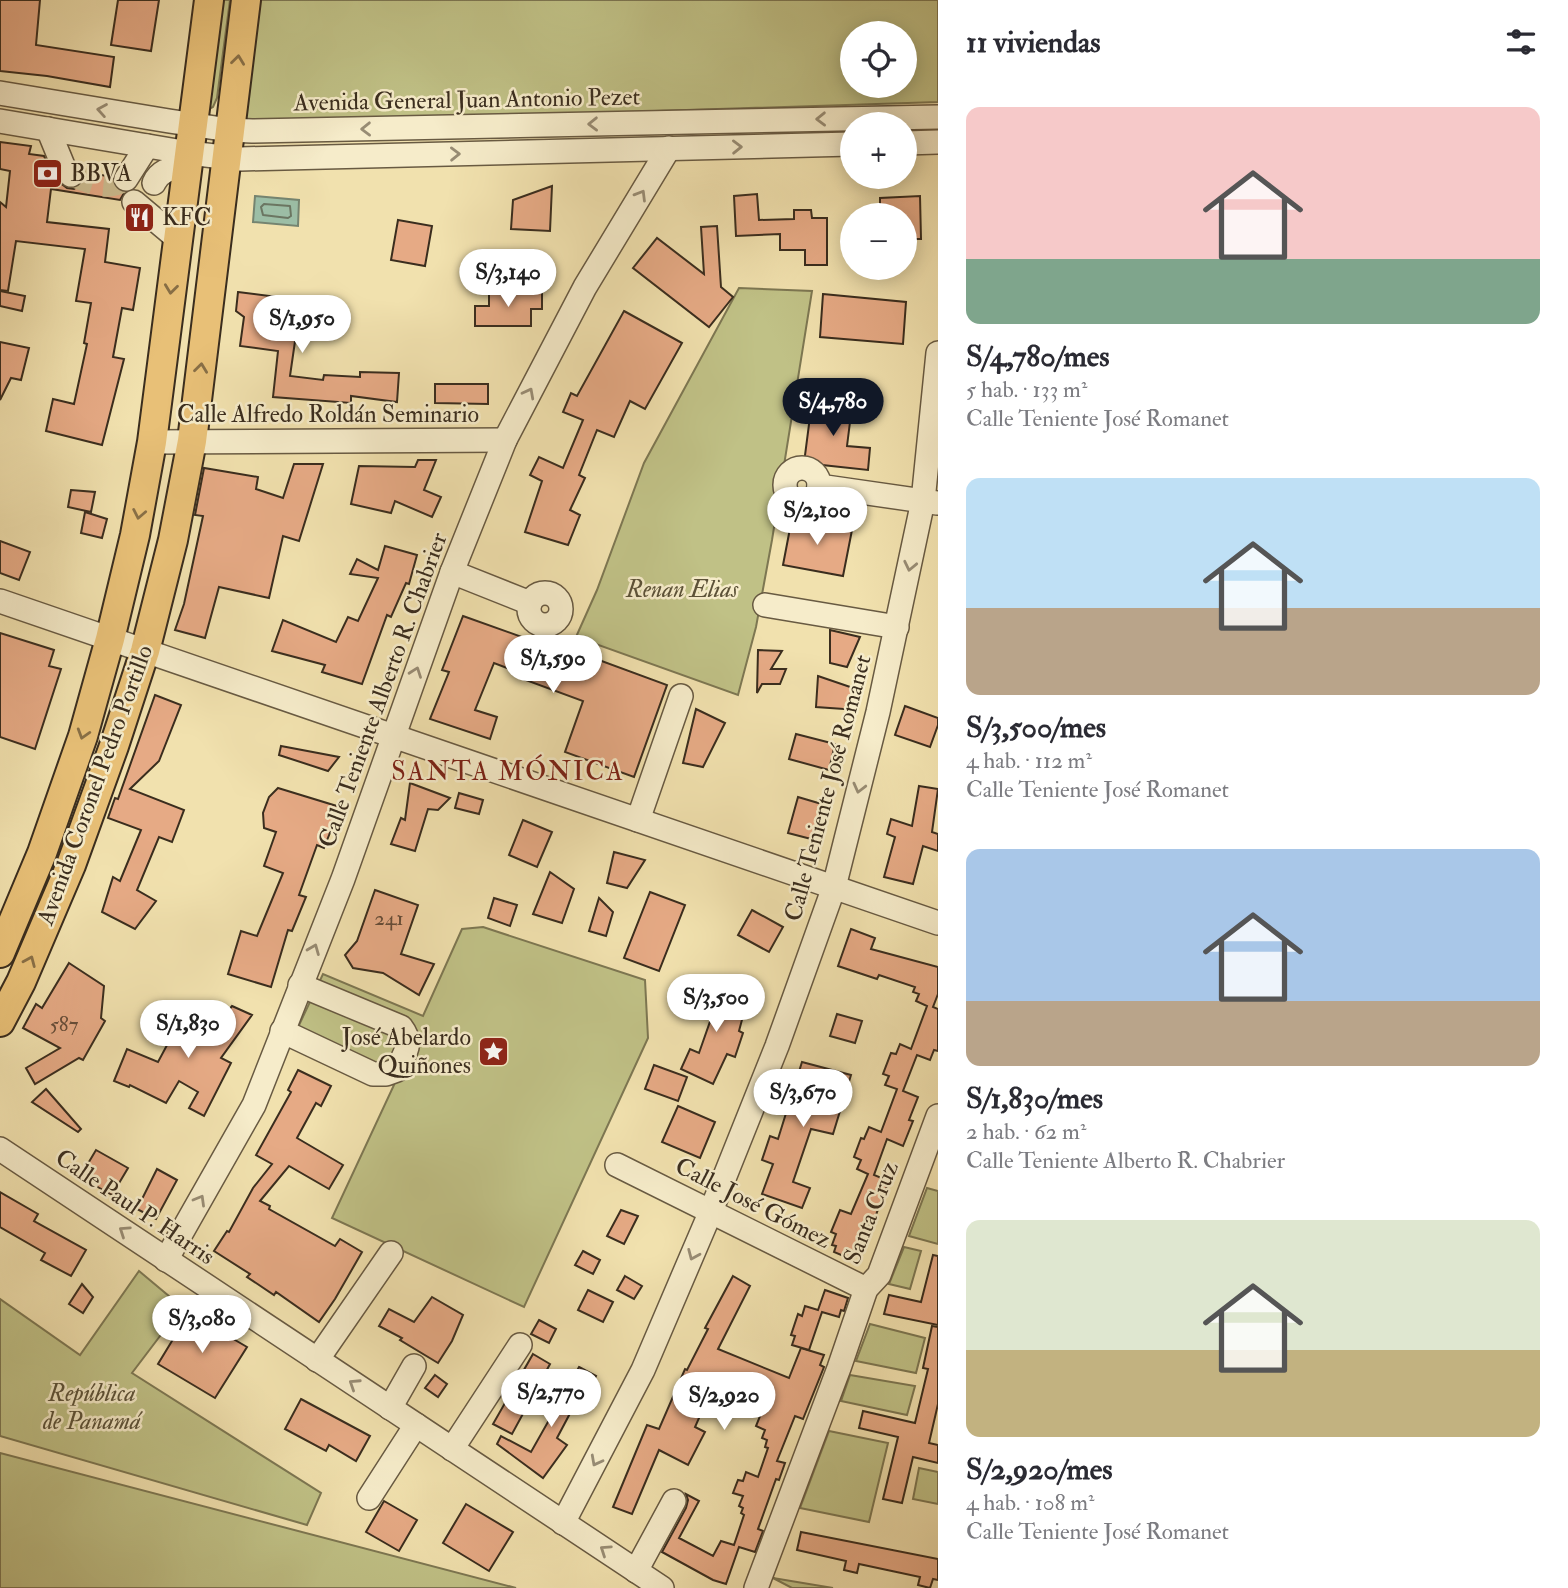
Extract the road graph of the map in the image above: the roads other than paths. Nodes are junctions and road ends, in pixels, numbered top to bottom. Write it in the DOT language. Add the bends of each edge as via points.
graph roads {
  1 [pos="209,0"];
  2 [pos="246,0"];
  3 [pos="0,93"];
  4 [pos="938,117"];
  5 [pos="0,121"];
  6 [pos="193,125"];
  7 [pos="48,129"];
  8 [pos="229,130"];
  9 [pos="938,142"];
  10 [pos="917,143"];
  11 [pos="840,144"];
  12 [pos="146,146"];
  13 [pos="669,148"];
  14 [pos="189,158"];
  15 [pos="226,158"];
  16 [pos="71,175"];
  17 [pos="126,179"];
  18 [pos="178,239"];
  19 [pos="938,353"];
  20 [pos="936,386"];
  21 [pos="505,440"];
  22 [pos="192,441"];
  23 [pos="152,442"];
  24 [pos="819,486"];
  25 [pos="931,502"];
  26 [pos="452,572"];
  27 [pos="0,601"];
  28 [pos="530,603"];
  29 [pos="765,605"];
  30 [pos="897,627"];
  31 [pos="110,639"];
  32 [pos="145,651"];
  33 [pos="681,696"];
  34 [pos="393,736"];
  35 [pos="638,820"];
  36 [pos="834,887"];
  37 [pos="938,923"];
  38 [pos="0,953"];
  39 [pos="300,985"];
  40 [pos="0,1022"];
  41 [pos="282,1031"];
  42 [pos="938,1116"];
  43 [pos="0,1149"];
  44 [pos="617,1165"];
  45 [pos="711,1211"];
  46 [pos="391,1253"];
  47 [pos="166,1259"];
  48 [pos="866,1289"];
  49 [pos="520,1345"];
  50 [pos="317,1360"];
  51 [pos="414,1366"];
  52 [pos="390,1408"];
  53 [pos="416,1425"];
  54 [pos="452,1449"];
  55 [pos="369,1498"];
  56 [pos="674,1501"];
  57 [pos="563,1523"];
  58 [pos="636,1571"];
  59 [pos="662,1588"];
  60 [pos="755,1588"];
  1 -- 6 [label="main road, Avenida Coronel Pedro Portillo"];
  8 -- 2 [label="main road, Avenida Coronel Pedro Portillo, one-way"];
  6 -- 3 [label="street, Avenida General Juan Antonio Pezet, one-way"];
  4 -- 8 [label="street, Avenida General Juan Antonio Pezet, one-way"];
  5 -- 7 [label="street"];
  6 -- 8 [label="street, Avenida General Juan Antonio Pezet"];
  6 -- 14 [label="main road, Avenida Coronel Pedro Portillo"];
  7 -- 12 [label="street"];
  7 -- 16 [label="street"];
  8 -- 15 [label="main road, Avenida Coronel Pedro Portillo"];
  9 -- 10 [label="street"];
  13 -- 11 [label="street, one-way"];
  12 -- 14 [label="street"];
  12 -- 17 [label="street"];
  15 -- 13 [label="street, one-way"];
  21 -- 13 [label="street, Calle Teniente Alberto R. Chabrier, one-way" via="585,287"];
  14 -- 15 [label="street"];
  14 -- 18 [label="main road, Avenida Coronel Pedro Portillo"];
  14 -- 18 [label="street" via="163,172 147,201"];
  22 -- 15 [label="main road, Avenida Coronel Pedro Portillo, one-way"];
  18 -- 23 [label="main road, Avenida Coronel Pedro Portillo, one-way"];
  19 -- 20 [label="street, Calle Teniente José Romanet"];
  20 -- 25 [label="street, Calle Teniente José Romanet"];
  21 -- 22 [label="street, Calle Alfredo Roldán Seminario"];
  21 -- 26 [label="street, Calle Teniente Alberto R. Chabrier"];
  22 -- 23 [label="street, Calle Alfredo Roldán Seminario"];
  22 -- 32 [label="main road, Avenida Coronel Pedro Portillo"];
  23 -- 31 [label="main road, Avenida Coronel Pedro Portillo, one-way"];
  24 -- 25 [label="street"];
  25 -- 30 [label="street, Calle Teniente José Romanet, one-way"];
  26 -- 28 [label="street"];
  34 -- 26 [label="street, Calle Teniente Alberto R. Chabrier, one-way"];
  27 -- 31 [label="street"];
  29 -- 30 [label="street"];
  30 -- 36 [label="street, Calle Teniente José Romanet, one-way"];
  31 -- 32 [label="street"];
  31 -- 38 [label="main road, Avenida Coronel Pedro Portillo, one-way" via="83,736 42,853"];
  32 -- 34 [label="street"];
  40 -- 32 [label="main road, Avenida Coronel Pedro Portillo, one-way" via="71,865"];
  33 -- 35 [label="street"];
  34 -- 35 [label="street"];
  39 -- 34 [label="street, Calle Teniente Alberto R. Chabrier, one-way"];
  35 -- 36 [label="street"];
  36 -- 37 [label="street"];
  36 -- 45 [label="street, Calle Teniente José Romanet" via="778,1046"];
  39 -- 41 [label="street, Calle Teniente Alberto R. Chabrier"];
  39 -- 41 [label="street" via="401,1027 408,1045 397,1070 373,1074"];
  47 -- 41 [label="street, Calle Teniente Alberto R. Chabrier, one-way" via="254,1105"];
  42 -- 48 [label="street, Santa Cruz" via="879,1275"];
  47 -- 43 [label="street, Calle Paul P. Harris, one-way"];
  44 -- 45 [label="street, Calle José Gómez"];
  45 -- 48 [label="street, Calle José Gómez"];
  45 -- 57 [label="street, Calle Teniente José Romanet, one-way" via="643,1370"];
  46 -- 50 [label="street"];
  47 -- 50 [label="street, Calle Paul P. Harris"];
  48 -- 60 [label="street, Santa Cruz"];
  49 -- 54 [label="street"];
  52 -- 50 [label="street, Calle Paul P. Harris, one-way"];
  51 -- 52 [label="street"];
  52 -- 53 [label="street, Calle Paul P. Harris"];
  53 -- 54 [label="street, Calle Paul P. Harris"];
  53 -- 55 [label="street"];
  54 -- 57 [label="street, Calle Paul P. Harris"];
  56 -- 58 [label="street"];
  58 -- 57 [label="street, Calle Paul P. Harris, one-way"];
  58 -- 59 [label="street, Calle Paul P. Harris"];
}
